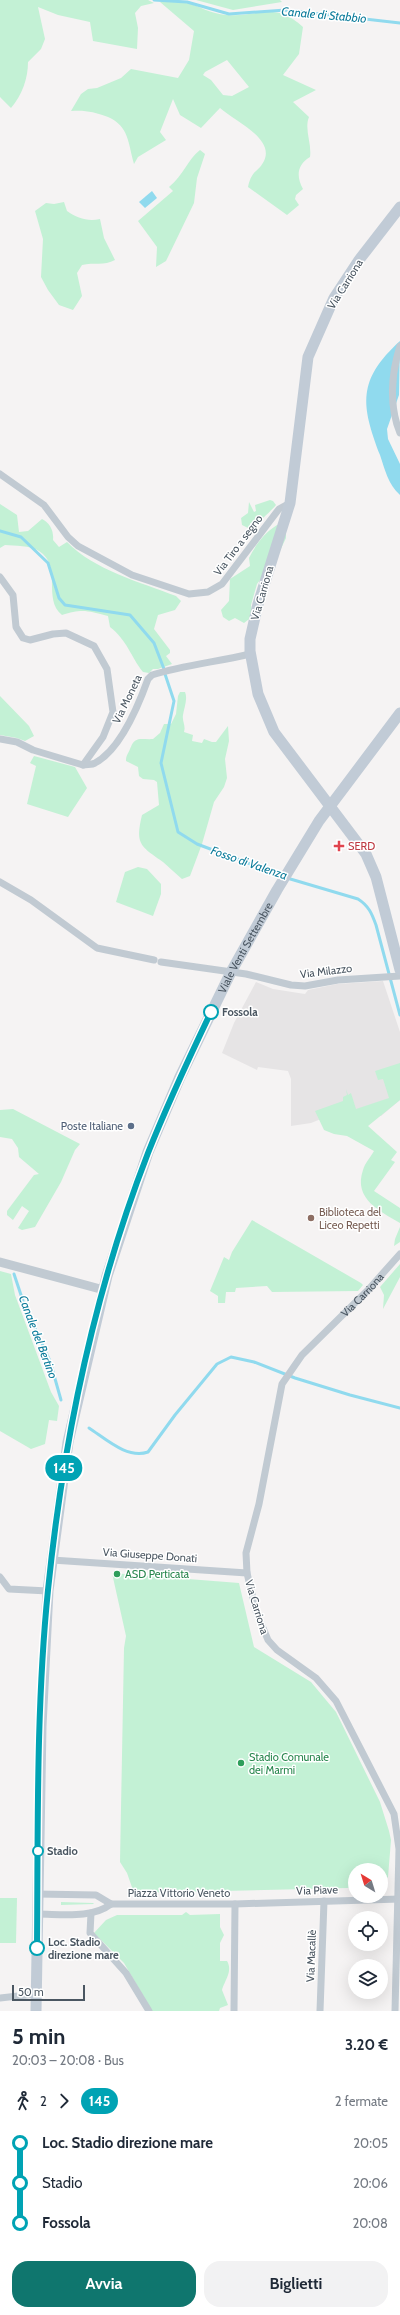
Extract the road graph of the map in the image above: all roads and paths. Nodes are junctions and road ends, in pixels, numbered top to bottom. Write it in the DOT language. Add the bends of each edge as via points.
graph roads {
  1 [pos="400,207"];
  2 [pos="400,346"];
  3 [pos="400,433"];
  4 [pos="0,474"];
  5 [pos="290,503"];
  6 [pos="0,576"];
  7 [pos="250,654"];
  8 [pos="400,713"];
  9 [pos="0,739"];
  10 [pos="83,765"];
  11 [pos="330,805"];
  12 [pos="0,882"];
  13 [pos="231,972"];
  14 [pos="399,974"];
  15 [pos="400,1254"];
  16 [pos="2,1262"];
  17 [pos="104,1290"];
  18 [pos="52,1560"];
  19 [pos="247,1574"];
  20 [pos="0,1577"];
  21 [pos="48,1591"];
  22 [pos="37,1894"];
  23 [pos="399,1899"];
  24 [pos="324,1901"];
  25 [pos="111,1904"];
  26 [pos="235,1904"];
  27 [pos="91,1913"];
  28 [pos="37,1914"];
  29 [pos="36,1994"];
  30 [pos="0,1998"];
  31 [pos="36,2011"];
  32 [pos="149,2011"];
  33 [pos="234,2011"];
  34 [pos="320,2011"];
  35 [pos="395,2011"];
  1 -- 5 [label="main road, Via Carriona" via="359,260 334,298 308,357"];
  2 -- 3 [label="street" via="393,374 392,392"];
  4 -- 5 [label="street, Via Tiro a segno" via="44,505 78,546 132,575 189,594 208,592 222,584 279,510"];
  5 -- 7 [label="main road, Via Carriona" via="258,604 250,639"];
  6 -- 10 [label="street, Via Moneta" via="13,595 16,627 23,638 30,640 66,633 94,646 107,669 112,712 103,737"];
  7 -- 10 [label="street, Via Moneta" via="171,669 148,678 124,732 94,764"];
  7 -- 11 [label="main road, Via Carriona" via="258,694 274,732"];
  8 -- 11 [label="main road, Viale Venti Settembre"];
  9 -- 10 [label="street" via="17,742 32,750"];
  11 -- 13 [label="main road, Viale Venti Settembre" via="276,890"];
  11 -- 14 [label="main road, Via Carriona" via="366,854 376,877"];
  12 -- 13 [label="street, Via Milazzo" via="31,900 97,948 158,961"];
  13 -- 14 [label="street, Via Milazzo" via="305,986"];
  13 -- 17 [label="main road, Viale Venti Settembre" via="180,1076 148,1152"];
  15 -- 19 [label="street, Via Carriona" via="291,1369 282,1384 259,1504 246,1553"];
  16 -- 17 [label="street"];
  17 -- 18 [label="main road, Viale Venti Settembre" via="68,1442"];
  18 -- 19 [label="street, Via Giuseppe Donati"];
  18 -- 21 [label="main road, Viale Venti Settembre"];
  19 -- 23 [label="street, Via Carriona" via="256,1611 268,1640 277,1650 316,1678 336,1701 394,1814 399,1849"];
  20 -- 21 [label="street" via="9,1589"];
  21 -- 22 [label="main road, Viale Venti Settembre" via="41,1721"];
  22 -- 25 [label="street, Piazza Vittorio Veneto" via="96,1895"];
  22 -- 28 [label="main road, Viale Venti Settembre"];
  23 -- 24 [label="street, Via Piave"];
  23 -- 35 [label="street, Via Carriona"];
  24 -- 26 [label="street, Via Piave"];
  24 -- 34 [label="street, Via Macallè"];
  25 -- 26 [label="street, Piazza Vittorio Veneto"];
  25 -- 27 [label="street, Piazza Vittorio Veneto"];
  26 -- 33 [label="street, Piazza Vittorio Veneto"];
  27 -- 28 [label="street, Piazza Vittorio Veneto"];
  27 -- 32 [label="street" via="90,1934 126,1973"];
  28 -- 29 [label="main road, Viale Venti Settembre"];
  29 -- 30 [label="street"];
  29 -- 31 [label="main road, Viale Venti Settembre"];
}
